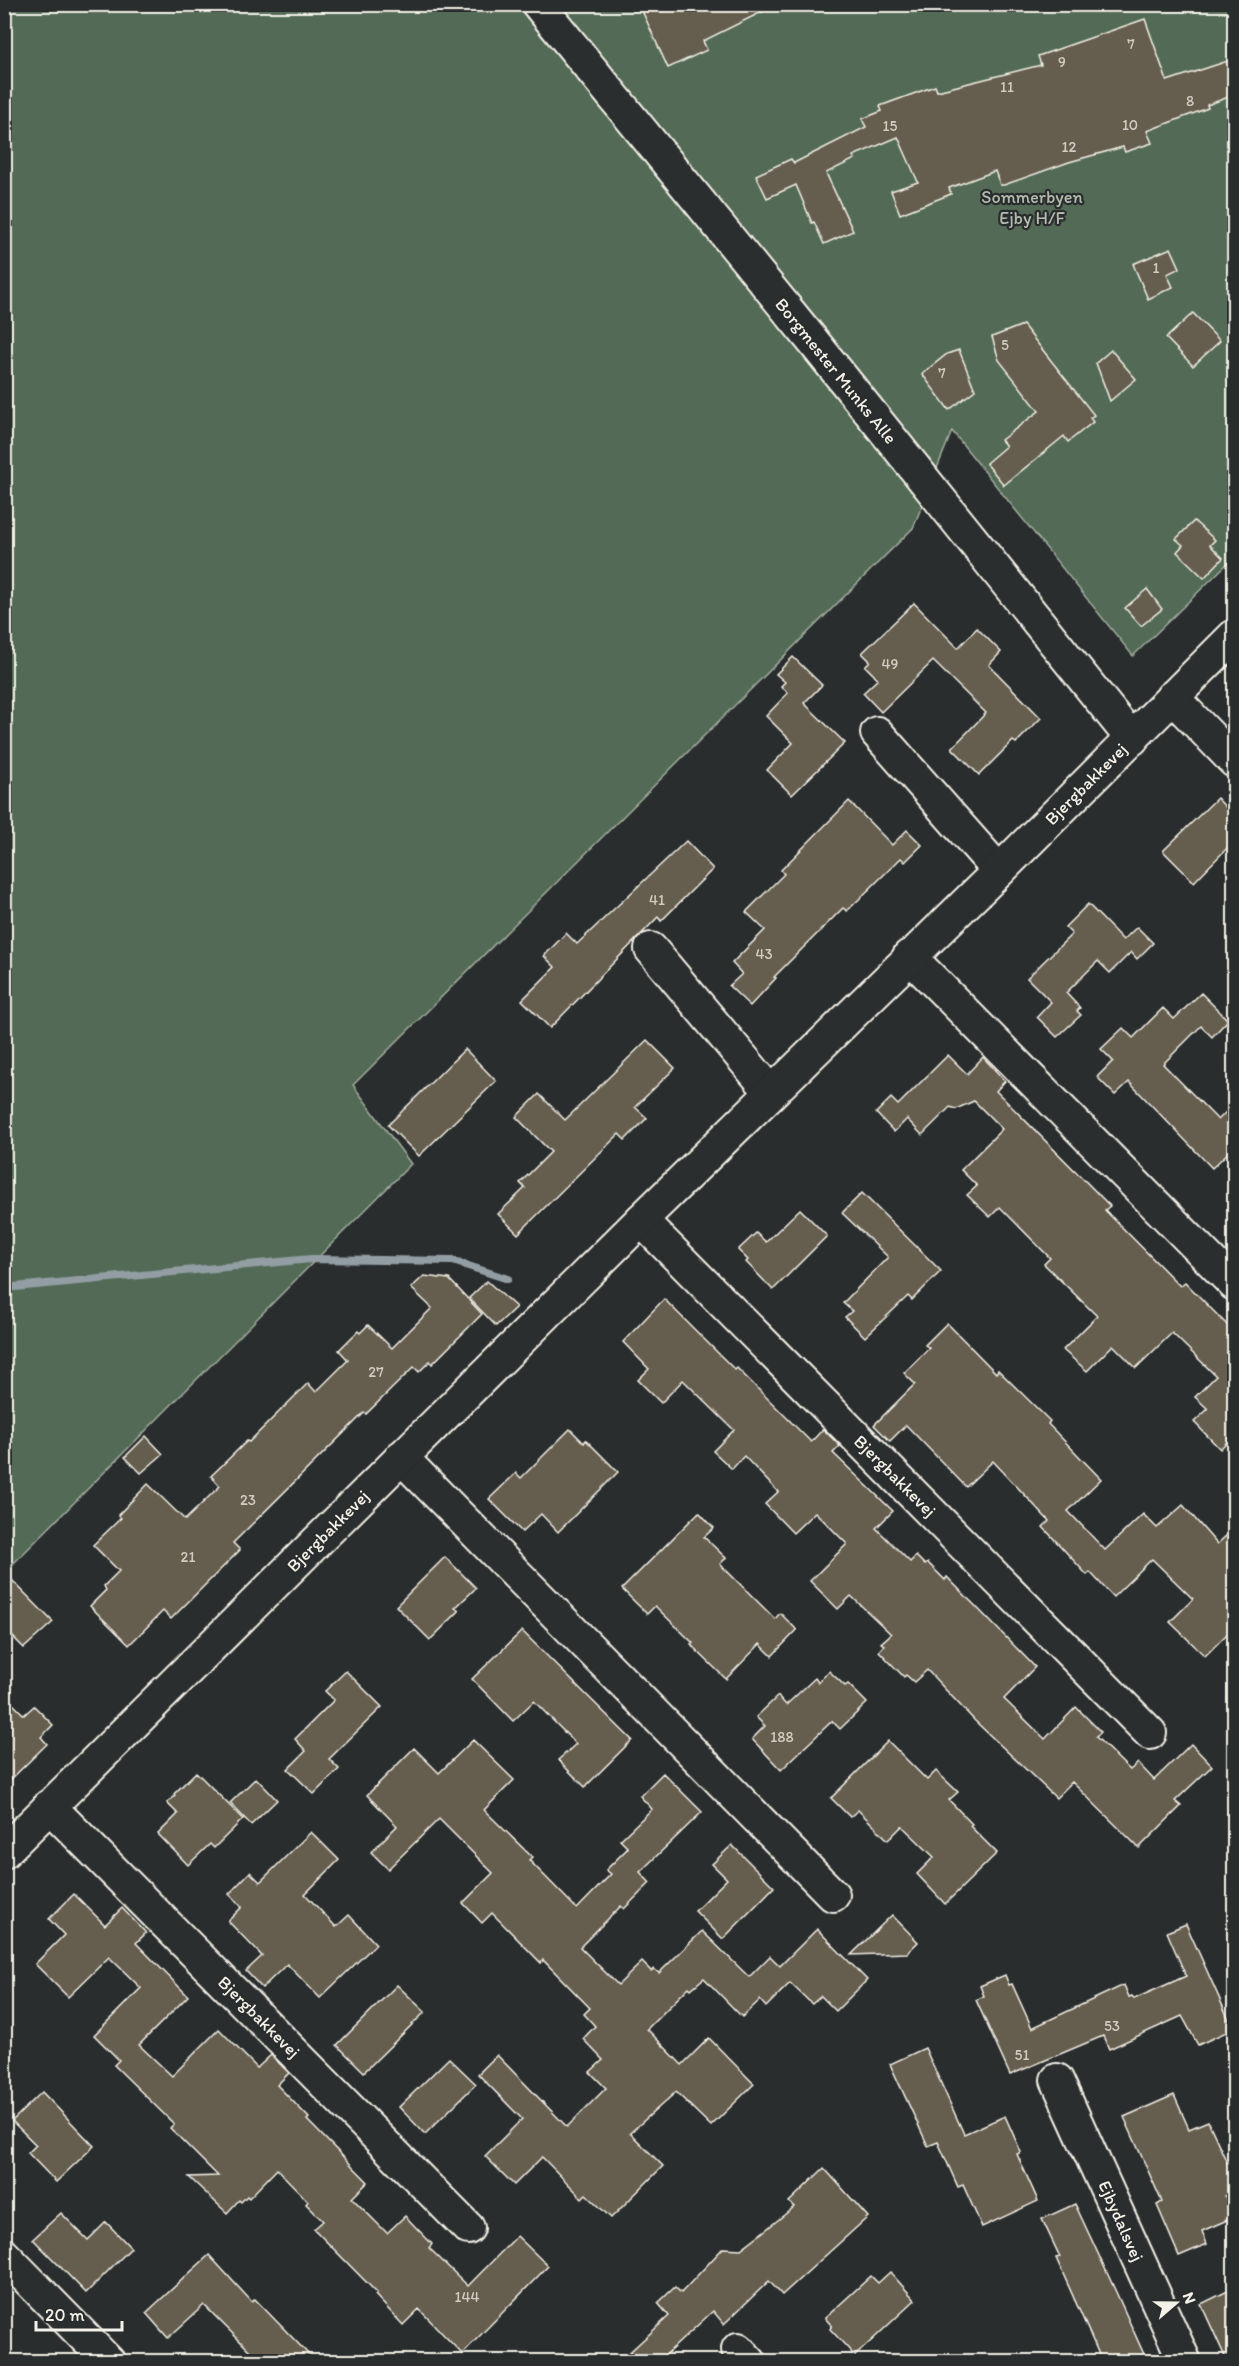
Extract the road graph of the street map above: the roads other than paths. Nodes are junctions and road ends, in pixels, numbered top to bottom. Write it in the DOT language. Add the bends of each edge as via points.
graph roads {
  1 [pos="538,4"];
  2 [pos="1234,636"];
  3 [pos="1172,697"];
  4 [pos="877,733"];
  5 [pos="1132,739"];
  6 [pos="1234,761"];
  7 [pos="999,871"];
  8 [pos="651,949"];
  9 [pos="909,956"];
  10 [pos="771,1092"];
  11 [pos="641,1220"];
  12 [pos="1234,1284"];
  13 [pos="401,1457"];
  14 [pos="1150,1733"];
  15 [pos="49,1806"];
  16 [pos="4,1852"];
  17 [pos="833,1895"];
  18 [pos="1057,2080"];
  19 [pos="468,2228"];
  20 [pos="4,2255"];
  21 [pos="109,2361"];
  22 [pos="1185,2361"];
  1 -- 5 [label="street, Borgmester Munks Alle"];
  2 -- 3 [label="street, Bjergbakkevej"];
  3 -- 5 [label="street, Bjergbakkevej"];
  3 -- 6 [label="street"];
  4 -- 7 [label="street"];
  5 -- 7 [label="street, Bjergbakkevej"];
  7 -- 9 [label="street, Bjergbakkevej"];
  8 -- 10 [label="street"];
  9 -- 10 [label="street, Bjergbakkevej"];
  9 -- 12 [label="street"];
  10 -- 11 [label="street, Bjergbakkevej"];
  11 -- 13 [label="street, Bjergbakkevej"];
  11 -- 14 [label="street, Bjergbakkevej"];
  13 -- 15 [label="street, Bjergbakkevej"];
  13 -- 17 [label="street"];
  15 -- 16 [label="street, Bjergbakkevej"];
  15 -- 19 [label="street, Bjergbakkevej"];
  18 -- 22 [label="street, Ejbydalsvej"];
  20 -- 21 [label="street"];
}
